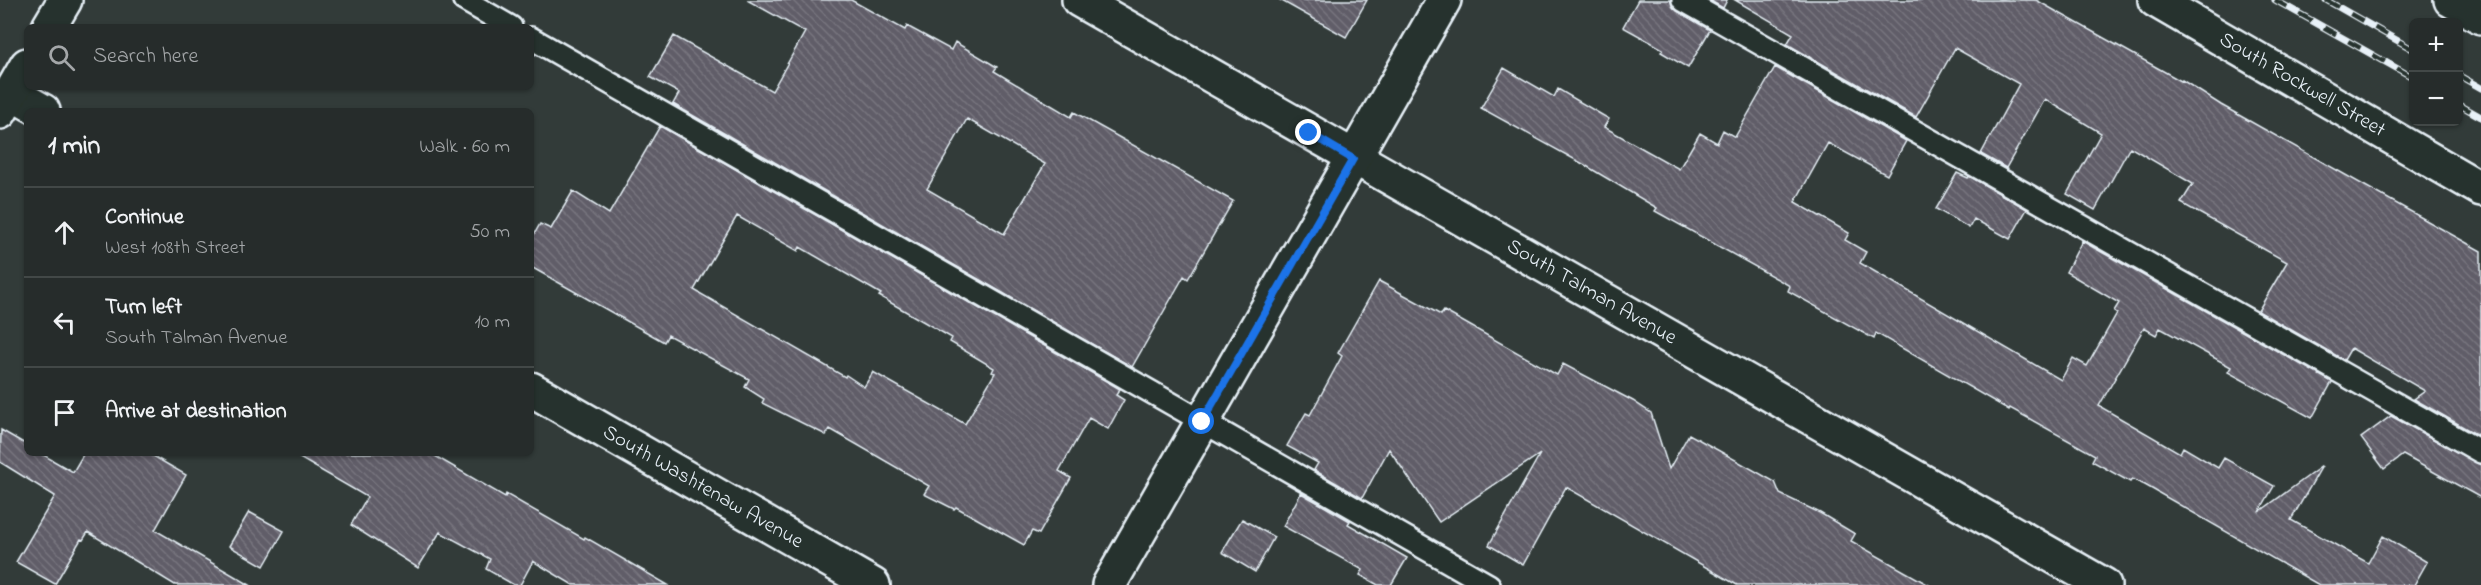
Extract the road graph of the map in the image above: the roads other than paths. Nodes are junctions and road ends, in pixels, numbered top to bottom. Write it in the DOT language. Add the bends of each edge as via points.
graph roads {
  1 [pos="65,0"];
  2 [pos="464,0"];
  3 [pos="1078,0"];
  4 [pos="1444,0"];
  5 [pos="1683,0"];
  6 [pos="2155,0"];
  7 [pos="2451,0"];
  8 [pos="2481,17"];
  9 [pos="51,24"];
  10 [pos="506,24"];
  11 [pos="534,40"];
  12 [pos="13,90"];
  13 [pos="39,108"];
  14 [pos="1353,159"];
  15 [pos="2481,189"];
  16 [pos="534,391"];
  17 [pos="1202,422"];
  18 [pos="2481,452"];
  19 [pos="873,585"];
  20 [pos="1109,585"];
  21 [pos="1489,585"];
  22 [pos="2104,585"];
  1 -- 9 [label="street"];
  2 -- 10 [label="lane"];
  3 -- 14 [label="street, South Talman Avenue"];
  4 -- 14 [label="street"];
  5 -- 18 [label="lane"];
  6 -- 15 [label="street, South Rockwell Street"];
  7 -- 8 [label="street"];
  11 -- 17 [label="lane"];
  12 -- 13 [label="street"];
  14 -- 17 [label="street"];
  14 -- 22 [label="street, South Talman Avenue"];
  16 -- 19 [label="street, South Washtenaw Avenue"];
  17 -- 20 [label="street"];
  17 -- 21 [label="lane"];
}
